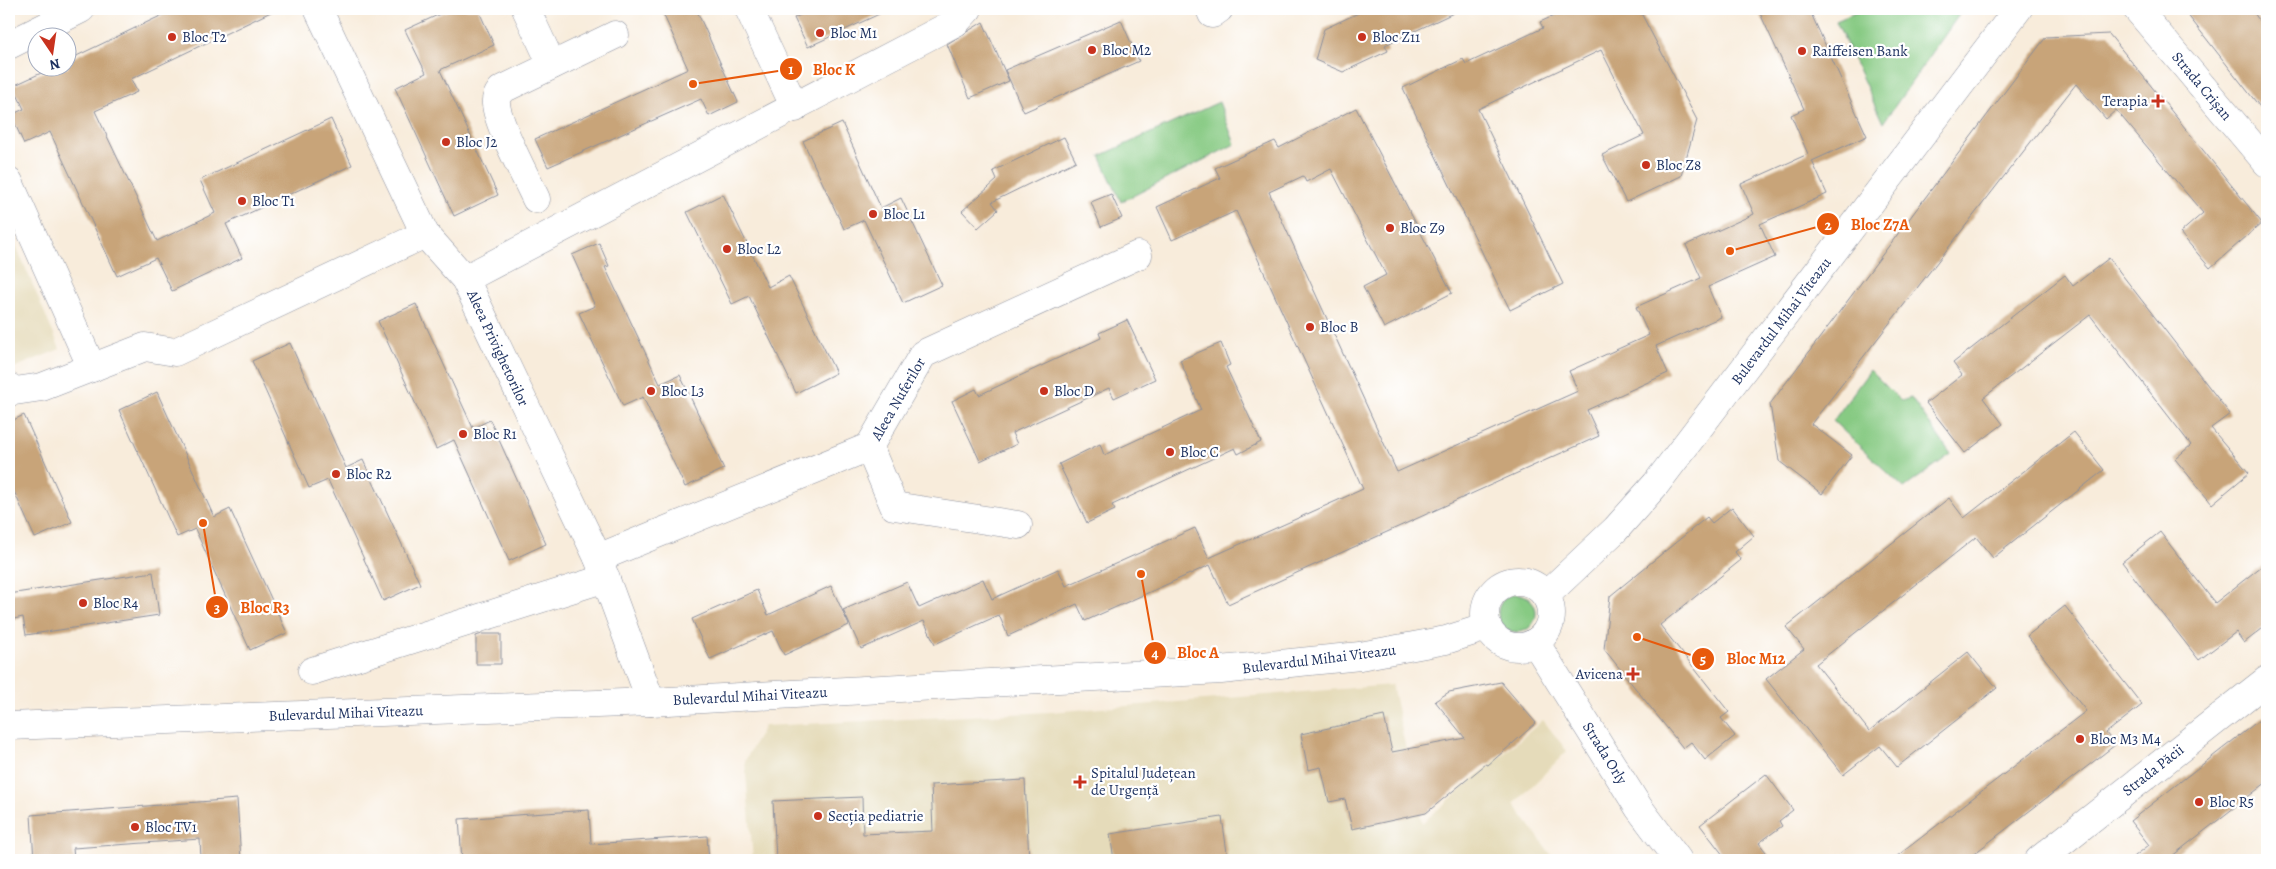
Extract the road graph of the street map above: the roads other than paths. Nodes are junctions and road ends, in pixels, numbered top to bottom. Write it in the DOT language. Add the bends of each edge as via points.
graph roads {
  1 [pos="81,9"];
  2 [pos="318,9"];
  3 [pos="526,9"];
  4 [pos="749,9"];
  5 [pos="968,9"];
  6 [pos="1210,9"];
  7 [pos="1219,9"];
  8 [pos="2018,9"];
  9 [pos="2137,9"];
  10 [pos="616,35"];
  11 [pos="9,45"];
  12 [pos="552,65"];
  13 [pos="795,108"];
  14 [pos="2267,163"];
  15 [pos="9,182"];
  16 [pos="536,199"];
  17 [pos="425,234"];
  18 [pos="1138,255"];
  19 [pos="465,279"];
  20 [pos="92,368"];
  21 [pos="9,387"];
  22 [pos="869,448"];
  23 [pos="1018,524"];
  24 [pos="602,568"];
  25 [pos="1546,595"];
  26 [pos="1488,627"];
  27 [pos="1535,642"];
  28 [pos="312,671"];
  29 [pos="2267,680"];
  30 [pos="651,702"];
  31 [pos="9,726"];
  32 [pos="1678,860"];
  33 [pos="2039,860"];
  1 -- 11 [label="street"];
  2 -- 17 [label="street, Aleea Privighetorilor"];
  3 -- 12 [label="street"];
  4 -- 13 [label="street"];
  5 -- 13 [label="street" via="956,22"];
  6 -- 7 [label="street" via="1212,14"];
  8 -- 25 [label="street, Bulevardul Mihai Viteazu" via="1656,484 1610,536"];
  9 -- 14 [label="street, Strada Crișan"];
  10 -- 12 [label="street"];
  12 -- 16 [label="street" via="500,90 497,95 500,121"];
  13 -- 19 [label="street"];
  15 -- 20 [label="street"];
  17 -- 19 [label="street, Aleea Privighetorilor"];
  17 -- 20 [label="street" via="175,352 145,347"];
  18 -- 22 [label="street, Aleea Nuferilor" via="923,354"];
  19 -- 24 [label="street, Aleea Privighetorilor"];
  20 -- 21 [label="street" via="42,387 15,391"];
  22 -- 23 [label="street" via="894,506"];
  22 -- 24 [label="street, Aleea Nuferilor"];
  24 -- 28 [label="street, Aleea Nuferilor"];
  24 -- 30 [label="street, Aleea Privighetorilor"];
  25 -- 26 [label="street" via="1528,582 1505,583 1488,600 1485,613"];
  25 -- 27 [label="street" via="1552,612 1551,621 1542,637"];
  26 -- 27 [label="street" via="1492,635 1508,646 1527,646"];
  26 -- 30 [label="street, Bulevardul Mihai Viteazu" via="1446,640 1369,655 1231,669"];
  27 -- 32 [label="street, Strada Orly" via="1639,808"];
  29 -- 33 [label="street, Strada Păcii"];
  30 -- 31 [label="street, Bulevardul Mihai Viteazu"];
}
